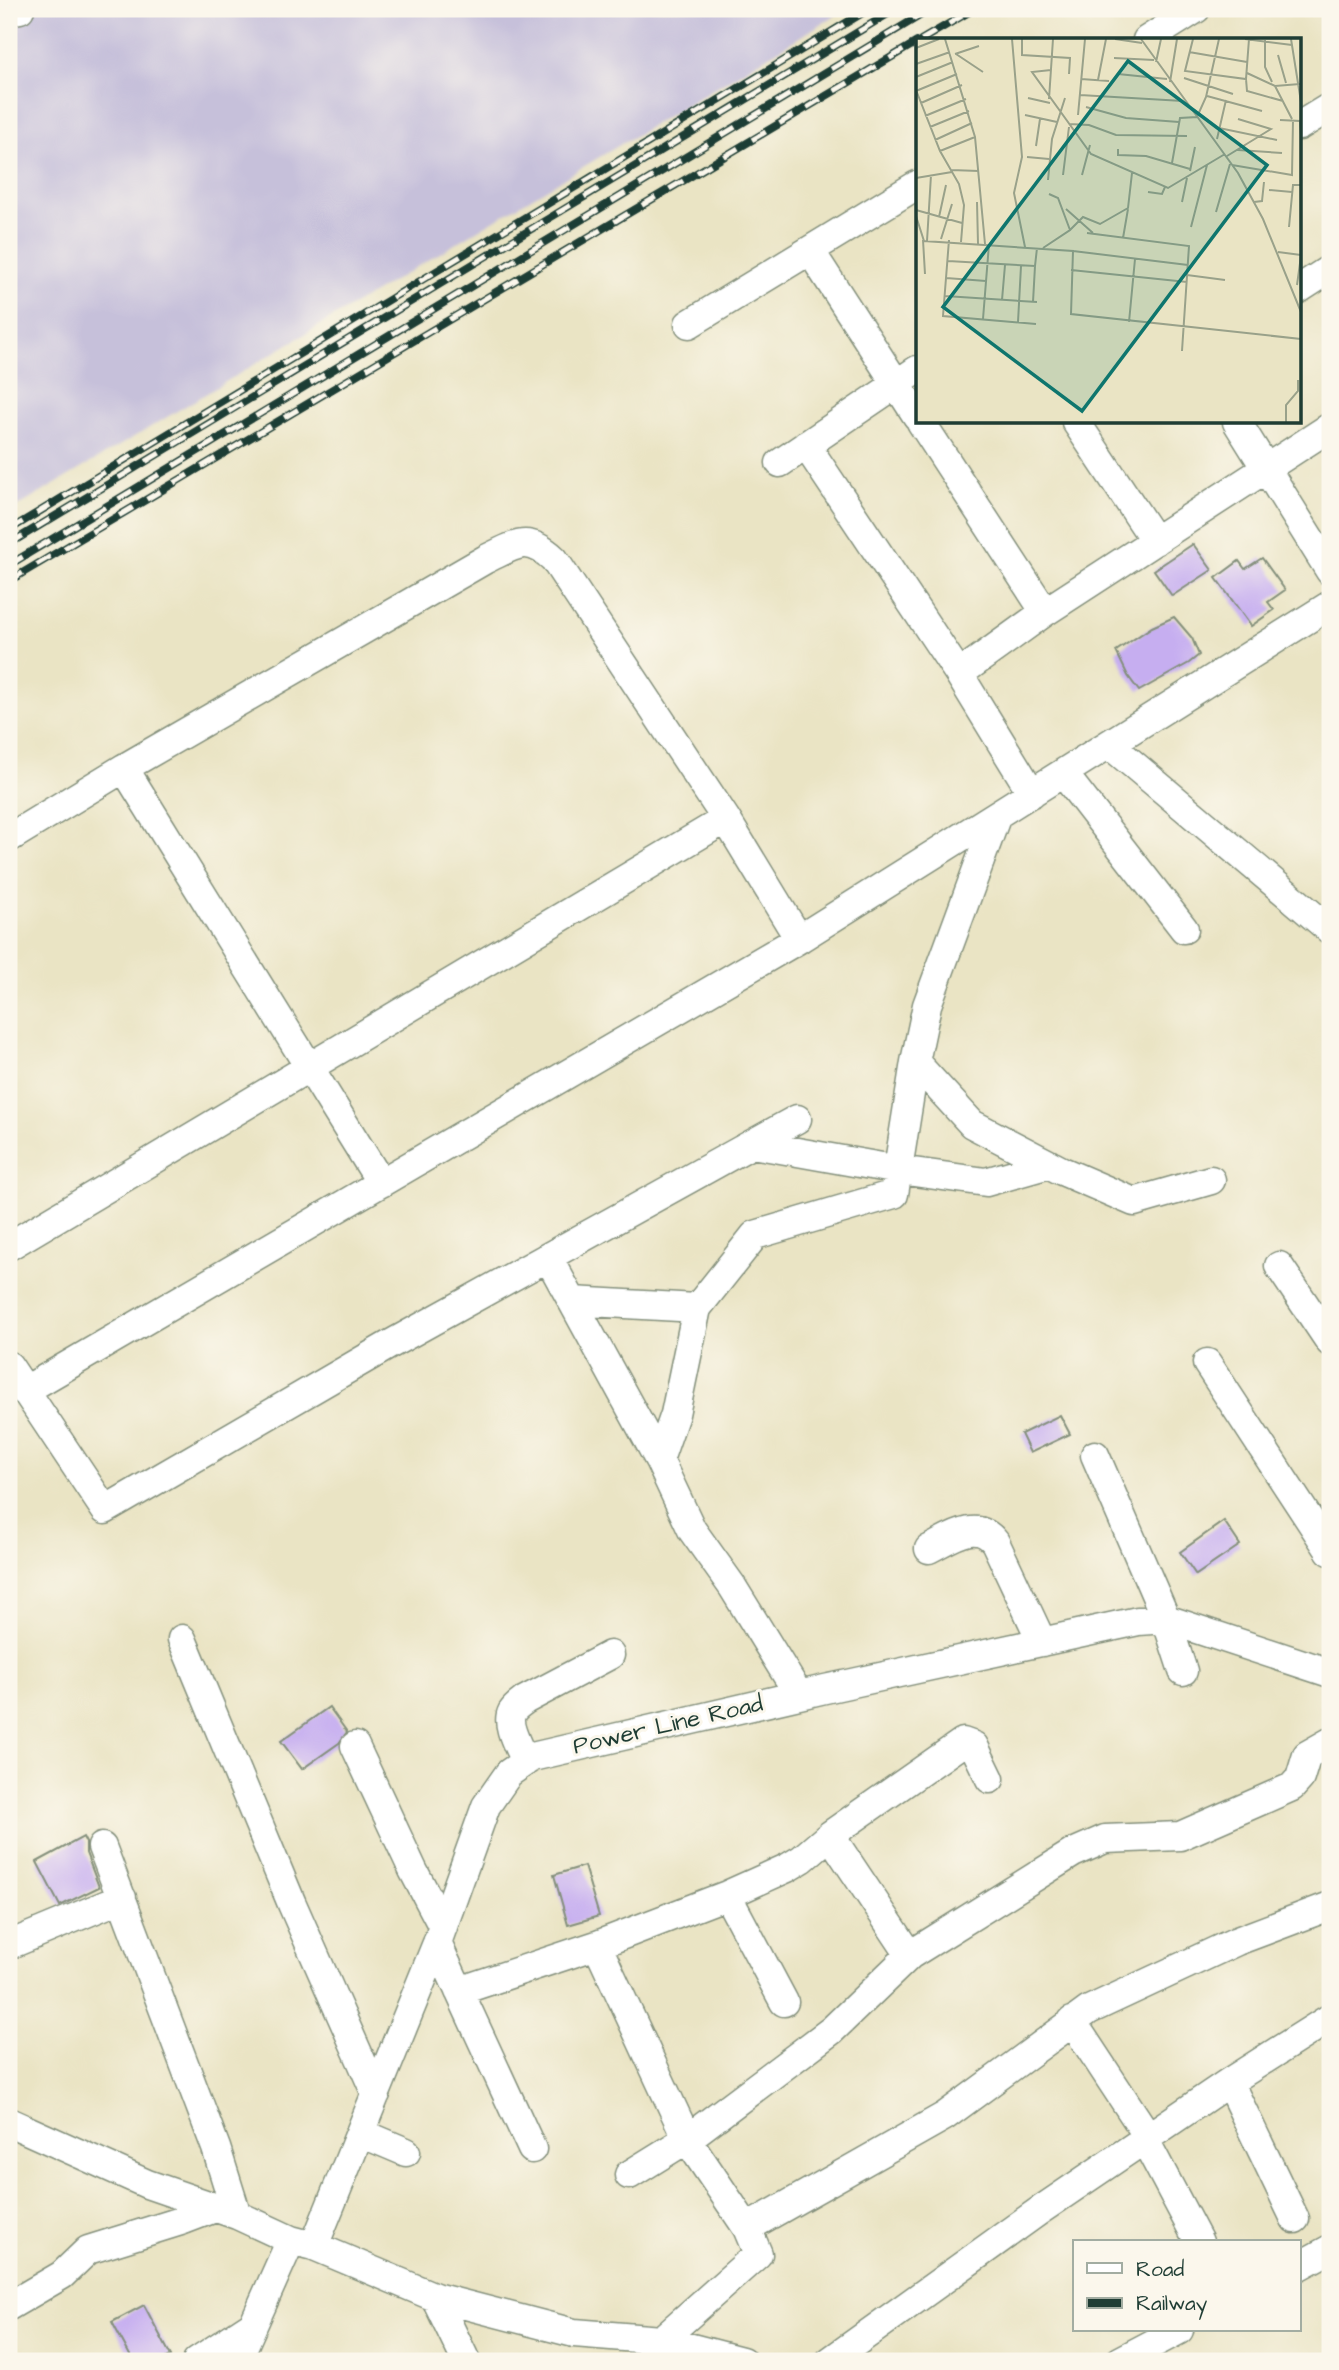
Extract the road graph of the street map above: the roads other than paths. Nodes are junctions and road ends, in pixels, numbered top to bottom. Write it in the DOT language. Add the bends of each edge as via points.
graph roads {
  1 [pos="20,9"];
  2 [pos="1196,9"];
  3 [pos="9,11"];
  4 [pos="1150,38"];
  5 [pos="1330,107"];
  6 [pos="1300,125"];
  7 [pos="916,186"];
  8 [pos="811,251"];
  9 [pos="1330,269"];
  10 [pos="1300,288"];
  11 [pos="689,324"];
  12 [pos="906,377"];
  13 [pos="916,412"];
  14 [pos="922,424"];
  15 [pos="1077,424"];
  16 [pos="1238,424"];
  17 [pos="1330,427"];
  18 [pos="806,445"];
  19 [pos="780,463"];
  20 [pos="1267,469"];
  21 [pos="1155,541"];
  22 [pos="1330,571"];
  23 [pos="1330,605"];
  24 [pos="1045,612"];
  25 [pos="959,674"];
  26 [pos="1109,744"];
  27 [pos="124,768"];
  28 [pos="1063,773"];
  29 [pos="1032,793"];
  30 [pos="997,815"];
  31 [pos="726,819"];
  32 [pos="9,838"];
  33 [pos="1184,929"];
  34 [pos="1330,930"];
  35 [pos="799,939"];
  36 [pos="915,1062"];
  37 [pos="309,1067"];
  38 [pos="797,1119"];
  39 [pos="752,1144"];
  40 [pos="1049,1164"];
  41 [pos="899,1170"];
  42 [pos="1212,1180"];
  43 [pos="381,1183"];
  44 [pos="9,1245"];
  45 [pos="548,1256"];
  46 [pos="1279,1266"];
  47 [pos="572,1301"];
  48 [pos="697,1308"];
  49 [pos="1330,1342"];
  50 [pos="1207,1363"];
  51 [pos="9,1366"];
  52 [pos="24,1391"];
  53 [pos="1095,1455"];
  54 [pos="659,1460"];
  55 [pos="929,1549"];
  56 [pos="1330,1551"];
  57 [pos="1166,1619"];
  58 [pos="182,1639"];
  59 [pos="1042,1642"];
  60 [pos="610,1656"];
  61 [pos="1183,1671"];
  62 [pos="1330,1673"];
  63 [pos="799,1695"];
  64 [pos="1330,1742"];
  65 [pos="355,1746"];
  66 [pos="525,1762"];
  67 [pos="990,1779"];
  68 [pos="830,1835"];
  69 [pos="102,1847"];
  70 [pos="727,1895"];
  71 [pos="122,1898"];
  72 [pos="1330,1906"];
  73 [pos="440,1935"];
  74 [pos="597,1944"];
  75 [pos="9,1945"];
  76 [pos="910,1955"];
  77 [pos="459,1991"];
  78 [pos="784,2002"];
  79 [pos="1330,2018"];
  80 [pos="1072,2021"];
  81 [pos="1229,2082"];
  82 [pos="376,2094"];
  83 [pos="9,2122"];
  84 [pos="361,2133"];
  85 [pos="687,2139"];
  86 [pos="1147,2139"];
  87 [pos="532,2149"];
  88 [pos="406,2151"];
  89 [pos="629,2175"];
  90 [pos="226,2211"];
  91 [pos="1295,2218"];
  92 [pos="747,2228"];
  93 [pos="1198,2240"];
  94 [pos="302,2243"];
  95 [pos="1330,2249"];
  96 [pos="1300,2265"];
  97 [pos="435,2297"];
  98 [pos="9,2306"];
  99 [pos="252,2325"];
  100 [pos="1175,2332"];
  101 [pos="663,2351"];
  102 [pos="197,2361"];
  103 [pos="237,2361"];
  104 [pos="467,2361"];
  105 [pos="742,2361"];
  106 [pos="830,2361"];
  107 [pos="1120,2361"];
  1 -- 3 [label="street"];
  2 -- 4 [label="street"];
  5 -- 6 [label="street"];
  7 -- 8 [label="street"];
  8 -- 11 [label="street"];
  8 -- 12 [label="street"];
  9 -- 10 [label="street"];
  12 -- 13 [label="street"];
  12 -- 18 [label="street"];
  14 -- 24 [label="street"];
  15 -- 21 [label="street"];
  16 -- 20 [label="street"];
  17 -- 20 [label="street"];
  18 -- 19 [label="street"];
  18 -- 25 [label="street"];
  20 -- 21 [label="street"];
  20 -- 22 [label="street"];
  21 -- 24 [label="street"];
  23 -- 26 [label="street"];
  24 -- 25 [label="street"];
  25 -- 29 [label="street"];
  26 -- 28 [label="street"];
  26 -- 34 [label="street"];
  27 -- 31 [label="street" via="486,559 529,544 540,546 554,559"];
  27 -- 32 [label="street"];
  27 -- 37 [label="street"];
  28 -- 29 [label="street"];
  28 -- 33 [label="street"];
  29 -- 30 [label="street"];
  30 -- 35 [label="street"];
  30 -- 36 [label="street" via="927,1005"];
  31 -- 35 [label="street"];
  31 -- 37 [label="street"];
  35 -- 43 [label="street"];
  36 -- 40 [label="street" via="972,1124"];
  36 -- 41 [label="street"];
  37 -- 43 [label="street"];
  37 -- 44 [label="street"];
  38 -- 39 [label="street"];
  39 -- 41 [label="street"];
  39 -- 45 [label="street"];
  40 -- 41 [label="street" via="986,1182"];
  40 -- 42 [label="street" via="1134,1202"];
  41 -- 48 [label="street" via="894,1194 755,1235"];
  43 -- 52 [label="street"];
  45 -- 47 [label="street"];
  45 -- 52 [label="street" via="105,1510"];
  46 -- 49 [label="street"];
  47 -- 48 [label="street"];
  47 -- 54 [label="street"];
  48 -- 54 [label="street" via="676,1415"];
  50 -- 56 [label="street"];
  51 -- 52 [label="street"];
  53 -- 57 [label="street"];
  54 -- 63 [label="street" via="692,1530"];
  55 -- 59 [label="street" via="964,1532 987,1533"];
  57 -- 59 [label="street, Power Line Road"];
  57 -- 61 [label="street"];
  57 -- 62 [label="street, Power Line Road"];
  58 -- 82 [label="street"];
  59 -- 63 [label="street, Power Line Road"];
  60 -- 66 [label="street" via="514,1709 511,1728"];
  63 -- 66 [label="street, Power Line Road" via="562,1749"];
  64 -- 76 [label="street" via="1307,1755 1292,1787 1180,1836 1105,1839 1090,1844"];
  65 -- 73 [label="street"];
  66 -- 73 [label="street, Power Line Road" via="509,1773 486,1806"];
  67 -- 68 [label="street" via="974,1746 963,1742"];
  68 -- 70 [label="street" via="788,1868"];
  68 -- 76 [label="street"];
  69 -- 71 [label="street"];
  70 -- 74 [label="street"];
  70 -- 78 [label="street"];
  71 -- 75 [label="street"];
  71 -- 90 [label="street" via="216,2148"];
  72 -- 80 [label="street" via="1237,1941"];
  73 -- 77 [label="street"];
  73 -- 82 [label="street, Power Line Road"];
  74 -- 77 [label="street"];
  74 -- 85 [label="street"];
  76 -- 85 [label="street" via="832,2030"];
  77 -- 87 [label="street"];
  79 -- 81 [label="street"];
  80 -- 86 [label="street"];
  80 -- 92 [label="street" via="945,2116"];
  81 -- 86 [label="street"];
  81 -- 91 [label="street"];
  82 -- 84 [label="street, Power Line Road"];
  83 -- 90 [label="street" via="147,2184"];
  84 -- 88 [label="street"];
  84 -- 94 [label="street, Power Line Road"];
  85 -- 89 [label="street"];
  85 -- 92 [label="street"];
  86 -- 93 [label="street"];
  86 -- 106 [label="street"];
  90 -- 94 [label="street"];
  90 -- 98 [label="street" via="88,2250 62,2276"];
  92 -- 101 [label="street" via="758,2254"];
  94 -- 97 [label="street"];
  94 -- 99 [label="street, Power Line Road"];
  95 -- 96 [label="street"];
  97 -- 101 [label="street"];
  97 -- 104 [label="street"];
  99 -- 102 [label="street"];
  99 -- 103 [label="street, Power Line Road"];
  100 -- 107 [label="street"];
  101 -- 105 [label="street"];
}
